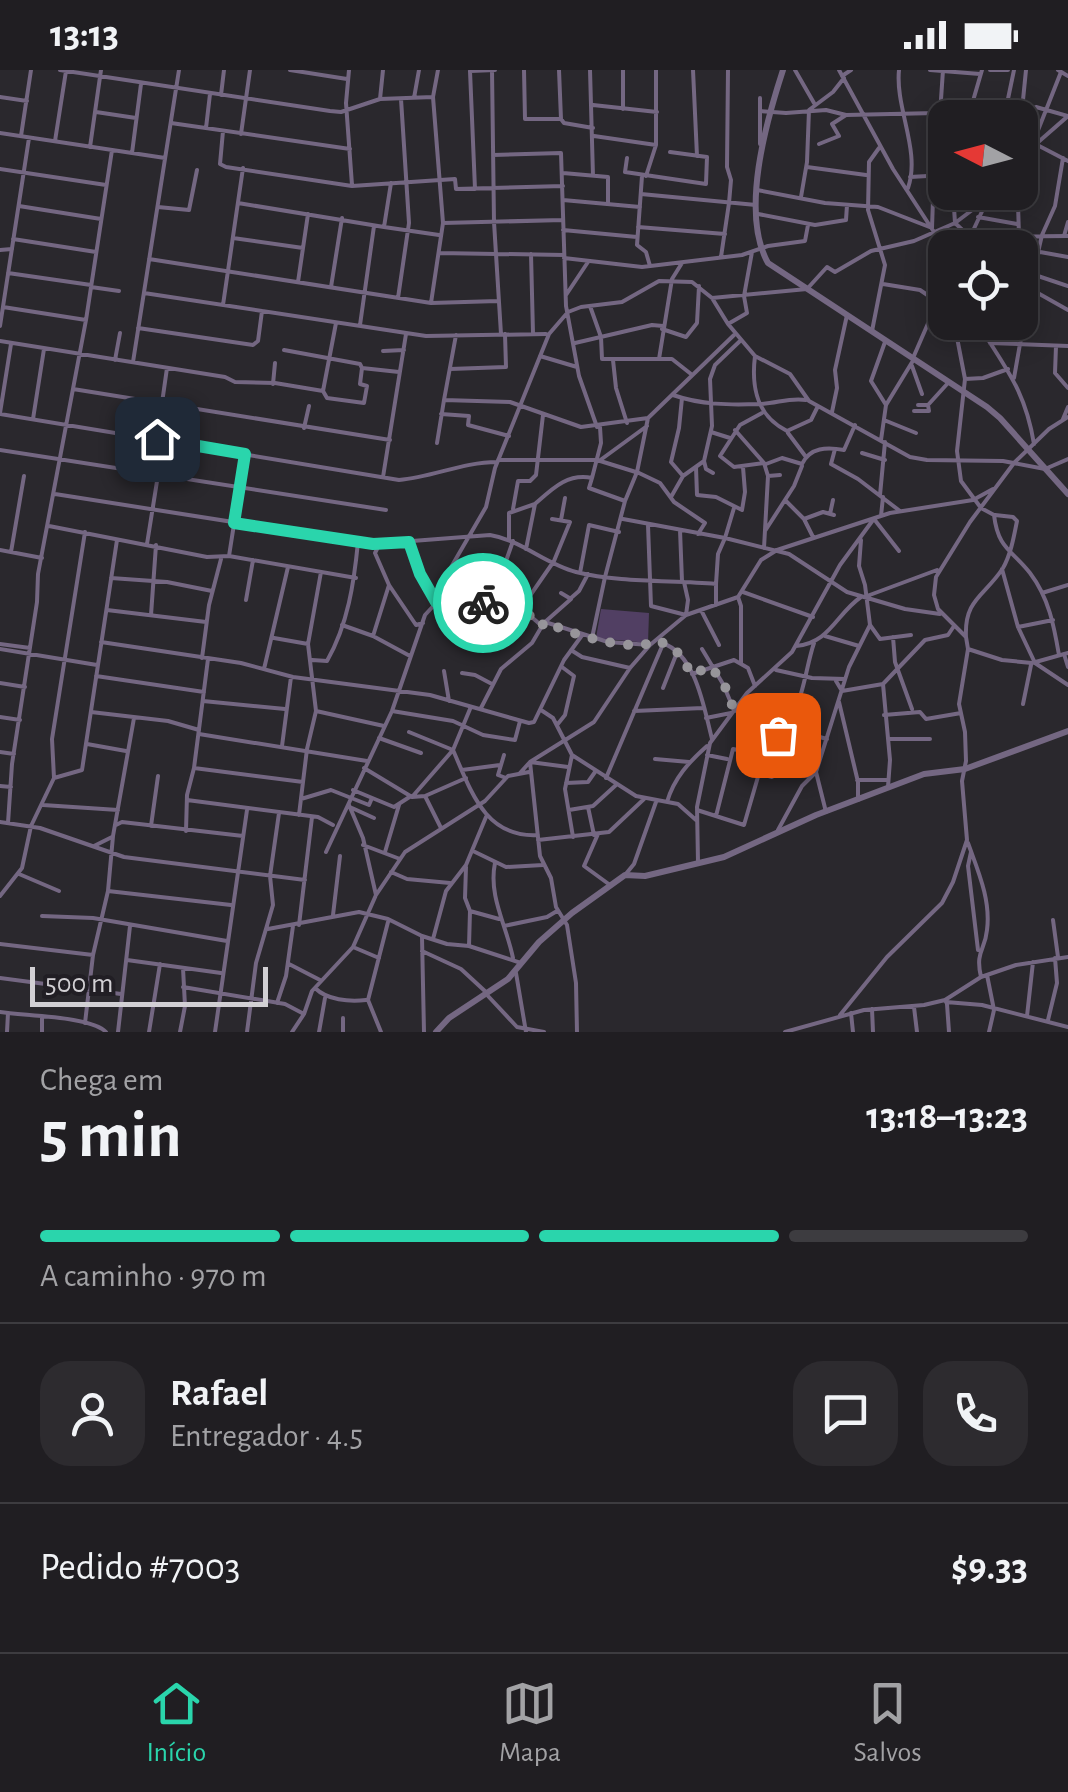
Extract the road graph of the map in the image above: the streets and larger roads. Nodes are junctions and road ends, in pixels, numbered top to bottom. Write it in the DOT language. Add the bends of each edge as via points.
graph roads {
  1 [pos="32,70"];
  2 [pos="64,70"];
  3 [pos="179,70"];
  4 [pos="224,70"];
  5 [pos="250,70"];
  6 [pos="290,70"];
  7 [pos="348,70"];
  8 [pos="383,70"];
  9 [pos="419,70"];
  10 [pos="438,70"];
  11 [pos="468,70"];
  12 [pos="493,70"];
  13 [pos="524,70"];
  14 [pos="559,70"];
  15 [pos="590,70"];
  16 [pos="624,70"];
  17 [pos="656,70"];
  18 [pos="693,70"];
  19 [pos="728,70"];
  20 [pos="783,70"];
  21 [pos="795,70"];
  22 [pos="851,70"];
  23 [pos="900,70"];
  24 [pos="930,70"];
  25 [pos="990,70"];
  26 [pos="1011,70"];
  27 [pos="1026,70"];
  28 [pos="943,71"];
  29 [pos="1059,71"];
  30 [pos="981,72"];
  31 [pos="101,73"];
  32 [pos="842,75"];
  33 [pos="1068,76"];
  34 [pos="348,80"];
  35 [pos="141,84"];
  36 [pos="176,88"];
  37 [pos="210,94"];
  38 [pos="220,95"];
  39 [pos="0,97"];
  40 [pos="414,98"];
  41 [pos="434,98"];
  42 [pos="760,98"];
  43 [pos="246,99"];
  44 [pos="380,99"];
  45 [pos="401,99"];
  46 [pos="940,100"];
  47 [pos="972,100"];
  48 [pos="1008,100"];
  49 [pos="1023,100"];
  50 [pos="27,101"];
  51 [pos="814,104"];
  52 [pos="592,105"];
  53 [pos="1046,108"];
  54 [pos="623,109"];
  55 [pos="1038,109"];
  56 [pos="347,110"];
  57 [pos="760,111"];
  58 [pos="96,112"];
  59 [pos="658,112"];
  60 [pos="770,112"];
  61 [pos="808,112"];
  62 [pos="863,114"];
  63 [pos="904,114"];
  64 [pos="928,114"];
  65 [pos="846,115"];
  66 [pos="1068,116"];
  67 [pos="136,118"];
  68 [pos="560,118"];
  69 [pos="171,123"];
  70 [pos="206,128"];
  71 [pos="593,128"];
  72 [pos="223,131"];
  73 [pos="0,134"];
  74 [pos="241,134"];
  75 [pos="1038,134"];
  76 [pos="21,136"];
  77 [pos="594,136"];
  78 [pos="29,138"];
  79 [pos="55,141"];
  80 [pos="1038,141"];
  81 [pos="656,144"];
  82 [pos="819,144"];
  83 [pos="90,146"];
  84 [pos="880,146"];
  85 [pos="1038,146"];
  86 [pos="350,149"];
  87 [pos="760,149"];
  88 [pos="112,150"];
  89 [pos="670,152"];
  90 [pos="132,153"];
  91 [pos="493,154"];
  92 [pos="696,156"];
  93 [pos="165,158"];
  94 [pos="627,158"];
  95 [pos="1066,160"];
  96 [pos="243,168"];
  97 [pos="807,168"];
  98 [pos="0,169"];
  99 [pos="197,170"];
  100 [pos="24,172"];
  101 [pos="562,173"];
  102 [pos="928,175"];
  103 [pos="593,176"];
  104 [pos="644,176"];
  105 [pos="868,176"];
  106 [pos="910,177"];
  107 [pos="440,181"];
  108 [pos="391,183"];
  109 [pos="406,184"];
  110 [pos="106,186"];
  111 [pos="352,186"];
  112 [pos="563,186"];
  113 [pos="908,188"];
  114 [pos="474,189"];
  115 [pos="494,189"];
  116 [pos="758,190"];
  117 [pos="641,194"];
  118 [pos="800,198"];
  119 [pos="562,200"];
  120 [pos="608,202"];
  121 [pos="238,203"];
  122 [pos="729,203"];
  123 [pos="18,206"];
  124 [pos="847,206"];
  125 [pos="869,206"];
  126 [pos="158,207"];
  127 [pos="640,207"];
  128 [pos="758,210"];
  129 [pos="934,210"];
  130 [pos="954,210"];
  131 [pos="971,210"];
  132 [pos="982,210"];
  133 [pos="1019,210"];
  134 [pos="308,214"];
  135 [pos="342,218"];
  136 [pos="978,218"];
  137 [pos="102,219"];
  138 [pos="563,220"];
  139 [pos="494,222"];
  140 [pos="1068,222"];
  141 [pos="442,223"];
  142 [pos="955,223"];
  143 [pos="808,224"];
  144 [pos="1017,224"];
  145 [pos="374,225"];
  146 [pos="638,226"];
  147 [pos="384,227"];
  148 [pos="563,230"];
  149 [pos="934,230"];
  150 [pos="963,230"];
  151 [pos="973,230"];
  152 [pos="1018,230"];
  153 [pos="409,231"];
  154 [pos="928,233"];
  155 [pos="726,234"];
  156 [pos="1038,234"];
  157 [pos="1042,234"];
  158 [pos="441,235"];
  159 [pos="1066,236"];
  160 [pos="637,237"];
  161 [pos="232,238"];
  162 [pos="14,239"];
  163 [pos="303,248"];
  164 [pos="882,248"];
  165 [pos="12,249"];
  166 [pos="0,250"];
  167 [pos="756,250"];
  168 [pos="96,252"];
  169 [pos="1040,252"];
  170 [pos="440,254"];
  171 [pos="497,254"];
  172 [pos="531,254"];
  173 [pos="564,257"];
  174 [pos="721,257"];
  175 [pos="1068,257"];
  176 [pos="149,259"];
  177 [pos="1038,259"];
  178 [pos="590,261"];
  179 [pos="682,263"];
  180 [pos="650,266"];
  181 [pos="228,270"];
  182 [pos="8,273"];
  183 [pos="1038,275"];
  184 [pos="672,279"];
  185 [pos="298,282"];
  186 [pos="883,284"];
  187 [pos="91,286"];
  188 [pos="700,286"];
  189 [pos="1068,286"];
  190 [pos="332,287"];
  191 [pos="807,289"];
  192 [pos="119,291"];
  193 [pos="365,292"];
  194 [pos="1038,292"];
  195 [pos="144,293"];
  196 [pos="566,295"];
  197 [pos="928,295"];
  198 [pos="744,296"];
  199 [pos="398,298"];
  200 [pos="712,298"];
  201 [pos="498,301"];
  202 [pos="431,303"];
  203 [pos="223,305"];
  204 [pos="3,306"];
  205 [pos="590,306"];
  206 [pos="1068,310"];
  207 [pos="262,311"];
  208 [pos="568,312"];
  209 [pos="847,315"];
  210 [pos="86,320"];
  211 [pos="928,321"];
  212 [pos="336,323"];
  213 [pos="728,324"];
  214 [pos="0,326"];
  215 [pos="360,326"];
  216 [pos="663,327"];
  217 [pos="138,328"];
  218 [pos="872,331"];
  219 [pos="407,332"];
  220 [pos="120,333"];
  221 [pos="503,334"];
  222 [pos="532,334"];
  223 [pos="548,334"];
  224 [pos="734,334"];
  225 [pos="456,335"];
  226 [pos="600,338"];
  227 [pos="886,340"];
  228 [pos="957,340"];
  229 [pos="988,340"];
  230 [pos="1021,340"];
  231 [pos="0,341"];
  232 [pos="575,342"];
  233 [pos="740,342"];
  234 [pos="11,343"];
  235 [pos="990,344"];
  236 [pos="1020,345"];
  237 [pos="1056,346"];
  238 [pos="1068,346"];
  239 [pos="44,348"];
  240 [pos="284,350"];
  241 [pos="404,350"];
  242 [pos="383,352"];
  243 [pos="78,353"];
  244 [pos="540,356"];
  245 [pos="755,356"];
  246 [pos="331,357"];
  247 [pos="659,359"];
  248 [pos="706,359"];
  249 [pos="115,360"];
  250 [pos="613,360"];
  251 [pos="913,361"];
  252 [pos="133,362"];
  253 [pos="275,363"];
  254 [pos="715,366"];
  255 [pos="577,367"];
  256 [pos="167,368"];
  257 [pos="362,368"];
  258 [pos="1008,368"];
  259 [pos="450,369"];
  260 [pos="401,372"];
  261 [pos="692,374"];
  262 [pos="1014,378"];
  263 [pos="965,379"];
  264 [pos="948,382"];
  265 [pos="273,384"];
  266 [pos="1068,388"];
  267 [pos="73,390"];
  268 [pos="323,391"];
  269 [pos="964,391"];
  270 [pos="922,394"];
  271 [pos="673,396"];
  272 [pos="682,398"];
  273 [pos="444,400"];
  274 [pos="809,401"];
  275 [pos="710,404"];
  276 [pos="761,404"];
  277 [pos="162,405"];
  278 [pos="886,405"];
  279 [pos="308,406"];
  280 [pos="520,406"];
  281 [pos="818,406"];
  282 [pos="1068,406"];
  283 [pos="916,408"];
  284 [pos="832,412"];
  285 [pos="762,413"];
  286 [pos="0,414"];
  287 [pos="442,414"];
  288 [pos="543,415"];
  289 [pos="648,418"];
  290 [pos="1065,418"];
  291 [pos="33,419"];
  292 [pos="884,420"];
  293 [pos="627,423"];
  294 [pos="67,424"];
  295 [pos="855,425"];
  296 [pos="647,426"];
  297 [pos="598,427"];
  298 [pos="304,428"];
  299 [pos="735,430"];
  300 [pos="711,432"];
  301 [pos="788,432"];
  302 [pos="916,433"];
  303 [pos="509,436"];
  304 [pos="730,438"];
  305 [pos="157,439"];
  306 [pos="390,440"];
  307 [pos="883,441"];
  308 [pos="436,443"];
  309 [pos="835,448"];
  310 [pos="1031,448"];
  311 [pos="0,450"];
  312 [pos="862,453"];
  313 [pos="245,454"];
  314 [pos="806,457"];
  315 [pos="60,459"];
  316 [pos="1068,459"];
  317 [pos="536,460"];
  318 [pos="598,460"];
  319 [pos="885,460"];
  320 [pos="958,460"];
  321 [pos="498,461"];
  322 [pos="704,461"];
  323 [pos="764,464"];
  324 [pos="802,464"];
  325 [pos="1014,464"];
  326 [pos="696,467"];
  327 [pos="742,467"];
  328 [pos="1045,469"];
  329 [pos="637,472"];
  330 [pos="713,473"];
  331 [pos="158,474"];
  332 [pos="780,475"];
  333 [pos="24,476"];
  334 [pos="683,476"];
  335 [pos="768,476"];
  336 [pos="384,477"];
  337 [pos="592,478"];
  338 [pos="997,487"];
  339 [pos="240,488"];
  340 [pos="55,494"];
  341 [pos="1068,494"];
  342 [pos="671,496"];
  343 [pos="882,496"];
  344 [pos="565,498"];
  345 [pos="785,499"];
  346 [pos="833,500"];
  347 [pos="973,500"];
  348 [pos="625,501"];
  349 [pos="535,504"];
  350 [pos="734,508"];
  351 [pos="981,508"];
  352 [pos="513,509"];
  353 [pos="152,510"];
  354 [pos="386,510"];
  355 [pos="900,511"];
  356 [pos="994,515"];
  357 [pos="877,518"];
  358 [pos="552,519"];
  359 [pos="622,519"];
  360 [pos="804,519"];
  361 [pos="562,520"];
  362 [pos="234,523"];
  363 [pos="648,524"];
  364 [pos="49,526"];
  365 [pos="680,530"];
  366 [pos="765,531"];
  367 [pos="85,532"];
  368 [pos="618,532"];
  369 [pos="471,534"];
  370 [pos="698,534"];
  371 [pos="812,537"];
  372 [pos="725,538"];
  373 [pos="117,540"];
  374 [pos="511,540"];
  375 [pos="861,540"];
  376 [pos="358,542"];
  377 [pos="409,542"];
  378 [pos="147,544"];
  379 [pos="156,545"];
  380 [pos="381,545"];
  381 [pos="764,548"];
  382 [pos="526,549"];
  383 [pos="0,550"];
  384 [pos="776,550"];
  385 [pos="900,551"];
  386 [pos="11,552"];
  387 [pos="1009,554"];
  388 [pos="229,556"];
  389 [pos="221,557"];
  390 [pos="0,558"];
  391 [pos="42,558"];
  392 [pos="253,560"];
  393 [pos="552,564"];
  394 [pos="288,566"];
  395 [pos="452,566"];
  396 [pos="939,569"];
  397 [pos="1002,569"];
  398 [pos="463,570"];
  399 [pos="321,572"];
  400 [pos="580,573"];
  401 [pos="588,574"];
  402 [pos="605,577"];
  403 [pos="111,578"];
  404 [pos="356,578"];
  405 [pos="504,578"];
  406 [pos="651,580"];
  407 [pos="830,580"];
  408 [pos="683,581"];
  409 [pos="154,582"];
  410 [pos="716,584"];
  411 [pos="389,585"];
  412 [pos="1068,585"];
  413 [pos="442,590"];
  414 [pos="212,591"];
  415 [pos="561,592"];
  416 [pos="1042,594"];
  417 [pos="740,595"];
  418 [pos="866,597"];
  419 [pos="571,599"];
  420 [pos="246,600"];
  421 [pos="436,602"];
  422 [pos="716,605"];
  423 [pos="521,608"];
  424 [pos="106,610"];
  425 [pos="701,610"];
  426 [pos="516,614"];
  427 [pos="686,614"];
  428 [pos="940,614"];
  429 [pos="151,615"];
  430 [pos="813,617"];
  431 [pos="1053,620"];
  432 [pos="491,621"];
  433 [pos="206,622"];
  434 [pos="423,623"];
  435 [pos="543,624"];
  436 [pos="342,625"];
  437 [pos="870,626"];
  438 [pos="954,626"];
  439 [pos="1018,627"];
  440 [pos="583,634"];
  441 [pos="911,635"];
  442 [pos="373,636"];
  443 [pos="825,636"];
  444 [pos="893,637"];
  445 [pos="274,638"];
  446 [pos="592,638"];
  447 [pos="966,638"];
  448 [pos="101,642"];
  449 [pos="661,642"];
  450 [pos="814,643"];
  451 [pos="308,644"];
  452 [pos="650,645"];
  453 [pos="719,645"];
  454 [pos="0,646"];
  455 [pos="796,646"];
  456 [pos="860,647"];
  457 [pos="702,649"];
  458 [pos="571,650"];
  459 [pos="678,650"];
  460 [pos="968,650"];
  461 [pos="30,651"];
  462 [pos="1064,654"];
  463 [pos="410,656"];
  464 [pos="205,658"];
  465 [pos="65,660"];
  466 [pos="312,660"];
  467 [pos="1033,663"];
  468 [pos="742,664"];
  469 [pos="97,665"];
  470 [pos="562,667"];
  471 [pos="711,667"];
  472 [pos="1068,667"];
  473 [pos="630,668"];
  474 [pos="898,668"];
  475 [pos="264,669"];
  476 [pos="776,670"];
  477 [pos="444,671"];
  478 [pos="462,673"];
  479 [pos="691,674"];
  480 [pos="96,676"];
  481 [pos="291,676"];
  482 [pos="807,676"];
  483 [pos="312,679"];
  484 [pos="844,679"];
  485 [pos="836,681"];
  486 [pos="0,683"];
  487 [pos="492,684"];
  488 [pos="883,684"];
  489 [pos="1068,685"];
  490 [pos="755,686"];
  491 [pos="26,687"];
  492 [pos="662,688"];
  493 [pos="398,690"];
  494 [pos="842,690"];
  495 [pos="204,692"];
  496 [pos="203,701"];
  497 [pos="449,701"];
  498 [pos="840,702"];
  499 [pos="1023,704"];
  500 [pos="471,708"];
  501 [pos="703,708"];
  502 [pos="285,709"];
  503 [pos="480,710"];
  504 [pos="540,710"];
  505 [pos="316,711"];
  506 [pos="392,711"];
  507 [pos="634,711"];
  508 [pos="913,711"];
  509 [pos="91,712"];
  510 [pos="733,712"];
  511 [pos="961,713"];
  512 [pos="884,715"];
  513 [pos="0,717"];
  514 [pos="134,718"];
  515 [pos="706,718"];
  516 [pos="20,720"];
  517 [pos="520,721"];
  518 [pos="462,725"];
  519 [pos="557,725"];
  520 [pos="384,726"];
  521 [pos="785,726"];
  522 [pos="1068,731"];
  523 [pos="199,732"];
  524 [pos="409,732"];
  525 [pos="378,738"];
  526 [pos="827,739"];
  527 [pos="889,739"];
  528 [pos="930,739"];
  529 [pos="564,741"];
  530 [pos="711,741"];
  531 [pos="87,744"];
  532 [pos="282,746"];
  533 [pos="307,749"];
  534 [pos="453,750"];
  535 [pos="127,751"];
  536 [pos="0,752"];
  537 [pos="421,753"];
  538 [pos="14,754"];
  539 [pos="572,755"];
  540 [pos="707,755"];
  541 [pos="504,756"];
  542 [pos="764,756"];
  543 [pos="655,759"];
  544 [pos="729,760"];
  545 [pos="367,761"];
  546 [pos="530,762"];
  547 [pos="689,762"];
  548 [pos="500,765"];
  549 [pos="568,767"];
  550 [pos="194,768"];
  551 [pos="364,768"];
  552 [pos="965,769"];
  553 [pos="462,770"];
  554 [pos="950,770"];
  555 [pos="531,772"];
  556 [pos="596,772"];
  557 [pos="816,772"];
  558 [pos="520,773"];
  559 [pos="758,773"];
  560 [pos="158,776"];
  561 [pos="810,776"];
  562 [pos="54,778"];
  563 [pos="466,778"];
  564 [pos="506,778"];
  565 [pos="606,778"];
  566 [pos="857,780"];
  567 [pos="304,782"];
  568 [pos="962,782"];
  569 [pos="566,783"];
  570 [pos="891,784"];
  571 [pos="616,785"];
  572 [pos="0,786"];
  573 [pos="11,786"];
  574 [pos="353,790"];
  575 [pos="425,796"];
  576 [pos="411,797"];
  577 [pos="372,798"];
  578 [pos="301,799"];
  579 [pos="644,799"];
  580 [pos="187,800"];
  581 [pos="348,800"];
  582 [pos="656,800"];
  583 [pos="858,801"];
  584 [pos="667,802"];
  585 [pos="42,805"];
  586 [pos="399,805"];
  587 [pos="479,805"];
  588 [pos="588,807"];
  589 [pos="352,808"];
  590 [pos="247,810"];
  591 [pos="569,810"];
  592 [pos="697,810"];
  593 [pos="826,812"];
  594 [pos="118,813"];
  595 [pos="279,813"];
  596 [pos="299,816"];
  597 [pos="487,816"];
  598 [pos="716,816"];
  599 [pos="312,817"];
  600 [pos="374,818"];
  601 [pos="0,822"];
  602 [pos="8,823"];
  603 [pos="697,823"];
  604 [pos="119,824"];
  605 [pos="32,826"];
  606 [pos="150,826"];
  607 [pos="336,827"];
  608 [pos="441,828"];
  609 [pos="186,831"];
  610 [pos="776,834"];
  611 [pos="596,835"];
  612 [pos="113,836"];
  613 [pos="243,836"];
  614 [pos="538,837"];
  615 [pos="572,837"];
  616 [pos="967,840"];
  617 [pos="94,846"];
  618 [pos="364,846"];
  619 [pos="473,851"];
  620 [pos="112,852"];
  621 [pos="326,852"];
  622 [pos="385,852"];
  623 [pos="971,852"];
  624 [pos="340,856"];
  625 [pos="400,859"];
  626 [pos="698,862"];
  627 [pos="496,863"];
  628 [pos="466,865"];
  629 [pos="543,865"];
  630 [pos="238,872"];
  631 [pos="392,872"];
  632 [pos="19,874"];
  633 [pos="625,875"];
  634 [pos="270,876"];
  635 [pos="305,880"];
  636 [pos="450,883"];
  637 [pos="610,885"];
  638 [pos="109,889"];
  639 [pos="59,891"];
  640 [pos="376,895"];
  641 [pos="0,896"];
  642 [pos="232,904"];
  643 [pos="470,911"];
  644 [pos="558,911"];
  645 [pos="367,914"];
  646 [pos="333,915"];
  647 [pos="42,916"];
  648 [pos="565,919"];
  649 [pos="388,920"];
  650 [pos="1053,920"];
  651 [pos="103,921"];
  652 [pos="503,923"];
  653 [pos="130,926"];
  654 [pos="296,926"];
  655 [pos="268,929"];
  656 [pos="422,936"];
  657 [pos="432,939"];
  658 [pos="228,941"];
  659 [pos="0,944"];
  660 [pos="469,946"];
  661 [pos="353,947"];
  662 [pos="978,950"];
  663 [pos="422,951"];
  664 [pos="93,955"];
  665 [pos="1057,957"];
  666 [pos="1068,957"];
  667 [pos="379,958"];
  668 [pos="127,960"];
  669 [pos="516,960"];
  670 [pos="1034,960"];
  671 [pos="160,964"];
  672 [pos="288,964"];
  673 [pos="183,968"];
  674 [pos="516,972"];
  675 [pos="223,974"];
  676 [pos="984,976"];
  677 [pos="0,978"];
  678 [pos="320,980"];
  679 [pos="183,987"];
  680 [pos="314,988"];
  681 [pos="88,991"];
  682 [pos="487,993"];
  683 [pos="121,994"];
  684 [pos="220,995"];
  685 [pos="324,996"];
  686 [pos="368,1000"];
  687 [pos="252,1001"];
  688 [pos="946,1001"];
  689 [pos="277,1003"];
  690 [pos="914,1007"];
  691 [pos="872,1009"];
  692 [pos="994,1010"];
  693 [pos="0,1012"];
  694 [pos="8,1013"];
  695 [pos="304,1014"];
  696 [pos="850,1014"];
  697 [pos="840,1015"];
  698 [pos="1027,1016"];
  699 [pos="42,1018"];
  700 [pos="343,1018"];
  701 [pos="1048,1020"];
  702 [pos="76,1021"];
  703 [pos="820,1021"];
  704 [pos="85,1023"];
  705 [pos="811,1024"];
  706 [pos="1068,1028"];
  707 [pos="817,1030"];
  708 [pos="526,1031"];
  709 [pos="7,1032"];
  710 [pos="42,1032"];
  711 [pos="76,1032"];
  712 [pos="106,1032"];
  713 [pos="118,1032"];
  714 [pos="148,1032"];
  715 [pos="180,1032"];
  716 [pos="215,1032"];
  717 [pos="246,1032"];
  718 [pos="292,1032"];
  719 [pos="319,1032"];
  720 [pos="343,1032"];
  721 [pos="381,1032"];
  722 [pos="424,1032"];
  723 [pos="436,1032"];
  724 [pos="544,1032"];
  725 [pos="578,1032"];
  726 [pos="785,1032"];
  727 [pos="852,1032"];
  728 [pos="873,1032"];
  729 [pos="917,1032"];
  730 [pos="949,1032"];
  731 [pos="989,1032"];
  1 -- 50 [label="street"];
  2 -- 31 [label="street"];
  2 -- 79 [label="street"];
  3 -- 36 [label="street"];
  4 -- 38 [label="street"];
  5 -- 43 [label="street"];
  6 -- 34 [label="street"];
  7 -- 34 [label="street"];
  8 -- 44 [label="street"];
  9 -- 40 [label="street"];
  10 -- 41 [label="street"];
  11 -- 12 [label="street"];
  11 -- 114 [label="street"];
  12 -- 91 [label="street"];
  13 -- 68 [label="street" via="525,119"];
  14 -- 68 [label="street"];
  15 -- 52 [label="street"];
  16 -- 54 [label="street"];
  17 -- 59 [label="street"];
  18 -- 92 [label="street"];
  19 -- 122 [label="street"];
  20 -- 60 [label="street"];
  21 -- 51 [label="street"];
  22 -- 32 [label="street"];
  23 -- 63 [label="street"];
  24 -- 28 [label="street"];
  25 -- 26 [label="street"];
  26 -- 48 [label="street"];
  27 -- 49 [label="street"];
  28 -- 30 [label="street"];
  28 -- 46 [label="street"];
  29 -- 33 [label="street"];
  29 -- 53 [label="street"];
  30 -- 47 [label="street"];
  31 -- 35 [label="street"];
  31 -- 58 [label="street"];
  32 -- 51 [label="street" via="833,92"];
  32 -- 62 [label="street"];
  34 -- 56 [label="street"];
  35 -- 36 [label="street"];
  35 -- 67 [label="street"];
  36 -- 37 [label="street"];
  36 -- 69 [label="street"];
  37 -- 38 [label="street"];
  37 -- 70 [label="street"];
  38 -- 43 [label="street"];
  39 -- 50 [label="street"];
  40 -- 41 [label="street"];
  40 -- 45 [label="street"];
  41 -- 107 [label="street"];
  42 -- 57 [label="street"];
  43 -- 56 [label="street"];
  43 -- 74 [label="street"];
  44 -- 45 [label="street"];
  44 -- 56 [label="street"];
  45 -- 109 [label="street"];
  50 -- 76 [label="street"];
  51 -- 61 [label="street"];
  52 -- 54 [label="street"];
  52 -- 71 [label="street"];
  53 -- 55 [label="street"];
  53 -- 66 [label="street"];
  53 -- 75 [label="street"];
  54 -- 59 [label="street"];
  56 -- 86 [label="street"];
  57 -- 60 [label="street"];
  57 -- 87 [label="street"];
  58 -- 67 [label="street"];
  58 -- 83 [label="street"];
  59 -- 81 [label="street"];
  60 -- 61 [label="street"];
  60 -- 87 [label="street"];
  61 -- 65 [label="street"];
  61 -- 97 [label="street"];
  62 -- 63 [label="street"];
  62 -- 65 [label="street"];
  62 -- 84 [label="street"];
  63 -- 64 [label="street"];
  63 -- 106 [label="street"];
  65 -- 82 [label="street" via="832,124 839,136"];
  66 -- 80 [label="street"];
  67 -- 90 [label="street"];
  68 -- 71 [label="street"];
  69 -- 70 [label="street"];
  69 -- 93 [label="street"];
  70 -- 72 [label="street"];
  71 -- 77 [label="street"];
  72 -- 74 [label="street"];
  72 -- 96 [label="street" via="220,164"];
  73 -- 76 [label="street"];
  74 -- 86 [label="street"];
  76 -- 78 [label="street"];
  77 -- 81 [label="street"];
  77 -- 103 [label="street"];
  78 -- 79 [label="street"];
  78 -- 100 [label="street"];
  79 -- 83 [label="street"];
  81 -- 104 [label="street"];
  83 -- 88 [label="street"];
  84 -- 105 [label="street"];
  84 -- 113 [label="street"];
  85 -- 95 [label="street"];
  86 -- 111 [label="street"];
  87 -- 116 [label="street"];
  88 -- 90 [label="street"];
  88 -- 110 [label="street"];
  89 -- 92 [label="street"];
  90 -- 93 [label="street"];
  91 -- 101 [label="street" via="560,152"];
  91 -- 115 [label="street"];
  92 -- 104 [label="street" via="708,157 706,184"];
  93 -- 126 [label="street"];
  94 -- 104 [label="street" via="625,172"];
  95 -- 157 [label="street"];
  96 -- 111 [label="street"];
  96 -- 121 [label="street"];
  97 -- 105 [label="street"];
  97 -- 118 [label="street"];
  98 -- 100 [label="street"];
  99 -- 126 [label="street" via="189,210"];
  100 -- 110 [label="street"];
  100 -- 123 [label="street"];
  101 -- 103 [label="street"];
  101 -- 112 [label="street"];
  102 -- 106 [label="street"];
  103 -- 120 [label="street" via="608,178"];
  104 -- 117 [label="street"];
  105 -- 125 [label="street"];
  106 -- 113 [label="street"];
  107 -- 109 [label="street"];
  107 -- 114 [label="street"];
  107 -- 141 [label="street"];
  108 -- 109 [label="street"];
  108 -- 111 [label="street"];
  108 -- 147 [label="street"];
  109 -- 153 [label="street"];
  110 -- 137 [label="street"];
  112 -- 115 [label="street"];
  112 -- 119 [label="street"];
  113 -- 149 [label="street"];
  114 -- 115 [label="street"];
  115 -- 139 [label="street"];
  116 -- 118 [label="street"];
  116 -- 128 [label="street"];
  117 -- 122 [label="street"];
  117 -- 127 [label="street"];
  118 -- 124 [label="street"];
  119 -- 120 [label="street"];
  119 -- 138 [label="street"];
  120 -- 127 [label="street"];
  121 -- 134 [label="street"];
  121 -- 161 [label="street"];
  122 -- 128 [label="street"];
  122 -- 155 [label="street"];
  123 -- 137 [label="street"];
  123 -- 162 [label="street"];
  124 -- 125 [label="street"];
  124 -- 143 [label="street" via="846,220"];
  125 -- 149 [label="street"];
  125 -- 164 [label="street"];
  126 -- 176 [label="street"];
  127 -- 146 [label="street"];
  128 -- 143 [label="street"];
  128 -- 167 [label="street"];
  129 -- 149 [label="street"];
  130 -- 142 [label="street"];
  131 -- 142 [label="street"];
  132 -- 136 [label="street"];
  133 -- 144 [label="street"];
  134 -- 135 [label="street"];
  134 -- 163 [label="street"];
  135 -- 145 [label="street"];
  135 -- 190 [label="street"];
  136 -- 144 [label="street"];
  136 -- 151 [label="street"];
  137 -- 168 [label="street"];
  138 -- 139 [label="street"];
  138 -- 148 [label="street"];
  139 -- 141 [label="street"];
  139 -- 171 [label="street"];
  140 -- 159 [label="street"];
  141 -- 158 [label="street"];
  142 -- 149 [label="street"];
  142 -- 150 [label="street"];
  143 -- 167 [label="street" via="805,241"];
  144 -- 152 [label="street"];
  145 -- 147 [label="street"];
  145 -- 193 [label="street"];
  146 -- 155 [label="street"];
  146 -- 160 [label="street"];
  147 -- 153 [label="street"];
  148 -- 160 [label="street"];
  148 -- 173 [label="street"];
  153 -- 158 [label="street"];
  153 -- 199 [label="street"];
  154 -- 164 [label="street"];
  155 -- 174 [label="street"];
  156 -- 157 [label="street"];
  157 -- 159 [label="street"];
  157 -- 169 [label="street"];
  158 -- 170 [label="street"];
  160 -- 180 [label="street"];
  161 -- 163 [label="street"];
  161 -- 181 [label="street"];
  162 -- 165 [label="street"];
  162 -- 168 [label="street"];
  163 -- 185 [label="street"];
  164 -- 186 [label="street"];
  164 -- 191 [label="street" via="835,272 826,268"];
  165 -- 166 [label="street"];
  165 -- 182 [label="street"];
  167 -- 174 [label="street"];
  167 -- 191 [label="street"];
  167 -- 198 [label="street"];
  168 -- 187 [label="street"];
  169 -- 175 [label="street"];
  169 -- 177 [label="street"];
  170 -- 171 [label="street"];
  170 -- 202 [label="street"];
  171 -- 172 [label="street"];
  171 -- 201 [label="street"];
  172 -- 173 [label="street"];
  172 -- 222 [label="street"];
  173 -- 178 [label="street"];
  173 -- 196 [label="street"];
  174 -- 179 [label="street"];
  176 -- 181 [label="street"];
  176 -- 195 [label="street"];
  178 -- 180 [label="street"];
  178 -- 196 [label="street"];
  179 -- 180 [label="street"];
  179 -- 184 [label="street"];
  181 -- 185 [label="street"];
  181 -- 203 [label="street"];
  182 -- 187 [label="street"];
  182 -- 204 [label="street"];
  183 -- 189 [label="street"];
  184 -- 188 [label="street"];
  184 -- 205 [label="street" via="622,302"];
  184 -- 216 [label="street"];
  185 -- 190 [label="street"];
  186 -- 197 [label="street"];
  186 -- 218 [label="street"];
  187 -- 192 [label="street"];
  187 -- 210 [label="street"];
  188 -- 200 [label="street"];
  188 -- 216 [label="street" via="697,323 686,337"];
  190 -- 193 [label="street"];
  191 -- 198 [label="street"];
  191 -- 209 [label="street"];
  193 -- 199 [label="street"];
  193 -- 215 [label="street"];
  194 -- 206 [label="street"];
  195 -- 203 [label="street"];
  195 -- 217 [label="street"];
  196 -- 208 [label="street"];
  198 -- 200 [label="street"];
  198 -- 213 [label="street" via="746,312"];
  199 -- 202 [label="street"];
  200 -- 213 [label="street"];
  201 -- 202 [label="street"];
  201 -- 221 [label="street"];
  203 -- 207 [label="street"];
  204 -- 210 [label="street"];
  204 -- 214 [label="street"];
  205 -- 208 [label="street"];
  205 -- 226 [label="street"];
  207 -- 212 [label="street"];
  207 -- 217 [label="street" via="253,345"];
  208 -- 223 [label="street"];
  208 -- 232 [label="street"];
  209 -- 218 [label="street"];
  209 -- 284 [label="street"];
  210 -- 243 [label="street"];
  211 -- 251 [label="street"];
  212 -- 215 [label="street"];
  212 -- 246 [label="street"];
  213 -- 245 [label="street"];
  215 -- 219 [label="street"];
  216 -- 226 [label="street"];
  216 -- 247 [label="street"];
  217 -- 252 [label="street"];
  218 -- 227 [label="street"];
  219 -- 225 [label="street"];
  219 -- 241 [label="street"];
  220 -- 249 [label="street"];
  221 -- 222 [label="street"];
  221 -- 225 [label="street"];
  221 -- 259 [label="street" via="506,367"];
  222 -- 223 [label="street"];
  223 -- 244 [label="street"];
  224 -- 248 [label="street"];
  225 -- 259 [label="street"];
  226 -- 232 [label="street"];
  226 -- 250 [label="street" via="602,359"];
  227 -- 251 [label="street"];
  227 -- 278 [label="street" via="871,381"];
  228 -- 263 [label="street"];
  229 -- 235 [label="street"];
  230 -- 236 [label="street"];
  231 -- 234 [label="street"];
  232 -- 255 [label="street"];
  233 -- 254 [label="street"];
  234 -- 239 [label="street"];
  234 -- 286 [label="street"];
  235 -- 236 [label="street"];
  235 -- 258 [label="street"];
  236 -- 237 [label="street"];
  236 -- 262 [label="street"];
  237 -- 238 [label="street"];
  237 -- 266 [label="street" via="1055,373"];
  239 -- 243 [label="street"];
  239 -- 291 [label="street"];
  240 -- 246 [label="street"];
  241 -- 242 [label="street"];
  241 -- 260 [label="street"];
  243 -- 249 [label="street"];
  243 -- 267 [label="street"];
  244 -- 255 [label="street"];
  244 -- 280 [label="street"];
  245 -- 274 [label="street" via="790,374"];
  245 -- 276 [label="street" via="752,379"];
  246 -- 257 [label="street"];
  246 -- 268 [label="street"];
  247 -- 250 [label="street"];
  247 -- 261 [label="street" via="672,359"];
  248 -- 254 [label="street"];
  248 -- 261 [label="street"];
  249 -- 252 [label="street"];
  250 -- 293 [label="street"];
  251 -- 264 [label="street"];
  251 -- 270 [label="street"];
  251 -- 278 [label="street"];
  252 -- 256 [label="street"];
  253 -- 265 [label="street"];
  254 -- 275 [label="street"];
  255 -- 297 [label="street"];
  256 -- 265 [label="street"];
  256 -- 277 [label="street"];
  257 -- 260 [label="street"];
  257 -- 268 [label="street" via="364,403 327,398"];
  258 -- 262 [label="street"];
  258 -- 263 [label="street"];
  259 -- 273 [label="street"];
  260 -- 306 [label="street"];
  261 -- 271 [label="street"];
  262 -- 310 [label="street" via="1029,416"];
  263 -- 269 [label="street"];
  264 -- 269 [label="street"];
  264 -- 283 [label="street"];
  265 -- 268 [label="street"];
  267 -- 277 [label="street"];
  267 -- 294 [label="street"];
  269 -- 310 [label="street"];
  269 -- 320 [label="street"];
  271 -- 272 [label="street"];
  271 -- 289 [label="street"];
  272 -- 275 [label="street"];
  272 -- 334 [label="street" via="671,462"];
  273 -- 280 [label="street"];
  273 -- 287 [label="street"];
  274 -- 276 [label="street" via="792,397"];
  274 -- 281 [label="street"];
  275 -- 276 [label="street"];
  275 -- 300 [label="street"];
  276 -- 285 [label="street"];
  277 -- 298 [label="street"];
  277 -- 305 [label="street"];
  278 -- 292 [label="street"];
  279 -- 298 [label="street"];
  280 -- 288 [label="street"];
  280 -- 303 [label="street"];
  281 -- 284 [label="street"];
  281 -- 301 [label="street" via="811,420"];
  282 -- 290 [label="street"];
  284 -- 295 [label="street"];
  285 -- 299 [label="street"];
  285 -- 301 [label="street"];
  286 -- 291 [label="street"];
  287 -- 303 [label="street" via="469,416 468,425"];
  287 -- 308 [label="street"];
  288 -- 297 [label="street"];
  288 -- 317 [label="street"];
  289 -- 293 [label="street"];
  289 -- 296 [label="street"];
  290 -- 310 [label="street"];
  291 -- 294 [label="street"];
  292 -- 302 [label="street"];
  292 -- 307 [label="street"];
  293 -- 297 [label="street"];
  294 -- 305 [label="street"];
  294 -- 315 [label="street"];
  295 -- 307 [label="street"];
  295 -- 309 [label="street" via="844,450"];
  296 -- 318 [label="street"];
  296 -- 329 [label="street"];
  297 -- 318 [label="street"];
  298 -- 306 [label="street"];
  299 -- 304 [label="street"];
  299 -- 323 [label="street"];
  300 -- 304 [label="street"];
  300 -- 322 [label="street"];
  301 -- 314 [label="street"];
  303 -- 321 [label="street"];
  304 -- 327 [label="street" via="720,456"];
  305 -- 313 [label="street"];
  306 -- 336 [label="street"];
  307 -- 319 [label="street"];
  307 -- 320 [label="street" via="916,459"];
  309 -- 314 [label="street"];
  309 -- 343 [label="street" via="832,464"];
  310 -- 325 [label="street"];
  310 -- 328 [label="street"];
  311 -- 315 [label="street"];
  312 -- 319 [label="street"];
  313 -- 336 [label="street"];
  313 -- 339 [label="street"];
  314 -- 324 [label="street"];
  315 -- 331 [label="street"];
  315 -- 340 [label="street"];
  316 -- 328 [label="street"];
  317 -- 318 [label="street"];
  317 -- 321 [label="street"];
  317 -- 352 [label="street" via="535,477 518,481"];
  318 -- 329 [label="street"];
  318 -- 337 [label="street"];
  319 -- 343 [label="street"];
  320 -- 325 [label="street"];
  320 -- 347 [label="street"];
  321 -- 336 [label="street" via="402,480"];
  321 -- 369 [label="street" via="490,498"];
  322 -- 326 [label="street"];
  322 -- 330 [label="street"];
  323 -- 324 [label="street" via="782,458"];
  323 -- 327 [label="street"];
  323 -- 335 [label="street"];
  324 -- 345 [label="street"];
  325 -- 328 [label="street"];
  325 -- 338 [label="street"];
  326 -- 334 [label="street"];
  326 -- 350 [label="street" via="697,495"];
  327 -- 350 [label="street" via="743,507"];
  328 -- 341 [label="street"];
  329 -- 342 [label="street"];
  329 -- 348 [label="street"];
  331 -- 339 [label="street"];
  331 -- 353 [label="street"];
  332 -- 335 [label="street"];
  333 -- 386 [label="street"];
  334 -- 342 [label="street"];
  335 -- 366 [label="street"];
  337 -- 348 [label="street" via="589,488"];
  337 -- 349 [label="street" via="566,479"];
  338 -- 347 [label="street"];
  338 -- 351 [label="street"];
  339 -- 354 [label="street"];
  339 -- 362 [label="street"];
  340 -- 353 [label="street"];
  340 -- 364 [label="street"];
  342 -- 370 [label="street" via="705,522"];
  343 -- 355 [label="street"];
  343 -- 357 [label="street"];
  344 -- 361 [label="street"];
  345 -- 360 [label="street"];
  345 -- 366 [label="street"];
  346 -- 360 [label="street" via="832,515"];
  347 -- 351 [label="street"];
  347 -- 355 [label="street"];
  348 -- 359 [label="street"];
  349 -- 352 [label="street"];
  349 -- 382 [label="street"];
  350 -- 372 [label="street"];
  351 -- 356 [label="street"];
  351 -- 396 [label="street"];
  352 -- 374 [label="street"];
  353 -- 362 [label="street"];
  353 -- 378 [label="street"];
  355 -- 357 [label="street"];
  356 -- 387 [label="street"];
  356 -- 387 [label="street" via="1017,520"];
  357 -- 371 [label="street"];
  357 -- 375 [label="street"];
  357 -- 385 [label="street"];
  358 -- 361 [label="street"];
  359 -- 363 [label="street"];
  359 -- 368 [label="street"];
  360 -- 371 [label="street"];
  361 -- 393 [label="street" via="570,522"];
  362 -- 376 [label="street"];
  362 -- 388 [label="street"];
  363 -- 365 [label="street"];
  363 -- 406 [label="street"];
  364 -- 367 [label="street"];
  364 -- 391 [label="street"];
  365 -- 370 [label="street"];
  365 -- 408 [label="street"];
  366 -- 381 [label="street"];
  367 -- 373 [label="street"];
  367 -- 465 [label="street"];
  368 -- 400 [label="street" via="589,525"];
  368 -- 402 [label="street"];
  369 -- 374 [label="street"];
  369 -- 377 [label="street"];
  369 -- 395 [label="street"];
  370 -- 372 [label="street"];
  371 -- 384 [label="street"];
  372 -- 381 [label="street"];
  372 -- 410 [label="street"];
  373 -- 378 [label="street"];
  373 -- 403 [label="street"];
  374 -- 382 [label="street"];
  374 -- 405 [label="street"];
  375 -- 407 [label="street"];
  375 -- 418 [label="street"];
  376 -- 380 [label="street"];
  376 -- 404 [label="street"];
  377 -- 380 [label="street"];
  377 -- 421 [label="street"];
  378 -- 379 [label="street"];
  379 -- 389 [label="street"];
  379 -- 409 [label="street"];
  380 -- 411 [label="street" via="374,551"];
  381 -- 384 [label="street"];
  382 -- 393 [label="street"];
  383 -- 386 [label="street"];
  383 -- 390 [label="street"];
  384 -- 407 [label="street"];
  384 -- 417 [label="street" via="761,560"];
  386 -- 391 [label="street"];
  387 -- 397 [label="street"];
  387 -- 416 [label="street"];
  388 -- 389 [label="street"];
  388 -- 392 [label="street"];
  389 -- 414 [label="street"];
  391 -- 461 [label="street"];
  392 -- 394 [label="street"];
  392 -- 420 [label="street"];
  393 -- 400 [label="street"];
  393 -- 423 [label="street"];
  394 -- 399 [label="street"];
  394 -- 445 [label="street"];
  395 -- 398 [label="street"];
  395 -- 413 [label="street"];
  396 -- 418 [label="street"];
  396 -- 428 [label="street" via="934,595"];
  397 -- 439 [label="street"];
  397 -- 447 [label="street" via="970,606"];
  399 -- 404 [label="street"];
  399 -- 451 [label="street"];
  400 -- 401 [label="street"];
  401 -- 402 [label="street"];
  401 -- 419 [label="street"];
  402 -- 406 [label="street"];
  402 -- 446 [label="street"];
  403 -- 409 [label="street"];
  403 -- 424 [label="street"];
  404 -- 436 [label="street"];
  406 -- 408 [label="street"];
  406 -- 427 [label="street" via="651,606"];
  407 -- 418 [label="street"];
  407 -- 430 [label="street"];
  408 -- 410 [label="street"];
  408 -- 427 [label="street"];
  409 -- 414 [label="street"];
  409 -- 429 [label="street"];
  410 -- 422 [label="street"];
  411 -- 434 [label="street" via="414,623"];
  411 -- 442 [label="street"];
  412 -- 416 [label="street"];
  413 -- 421 [label="street"];
  413 -- 426 [label="street"];
  414 -- 433 [label="street"];
  415 -- 419 [label="street"];
  416 -- 431 [label="street"];
  417 -- 422 [label="street"];
  417 -- 430 [label="street"];
  417 -- 468 [label="street"];
  418 -- 428 [label="street"];
  418 -- 437 [label="street"];
  418 -- 443 [label="street" via="841,613"];
  419 -- 435 [label="street"];
  421 -- 434 [label="street"];
  422 -- 425 [label="street"];
  423 -- 426 [label="street"];
  423 -- 435 [label="street"];
  424 -- 429 [label="street"];
  424 -- 448 [label="street"];
  425 -- 427 [label="street"];
  425 -- 453 [label="street"];
  426 -- 432 [label="street" via="510,626"];
  427 -- 449 [label="street"];
  428 -- 438 [label="street"];
  429 -- 433 [label="street"];
  430 -- 455 [label="street"];
  431 -- 439 [label="street"];
  431 -- 462 [label="street"];
  433 -- 464 [label="street"];
  434 -- 463 [label="street"];
  435 -- 440 [label="street"];
  435 -- 487 [label="street"];
  436 -- 442 [label="street"];
  436 -- 466 [label="street" via="327,661"];
  437 -- 444 [label="street" via="880,639"];
  437 -- 456 [label="street"];
  438 -- 447 [label="street"];
  438 -- 474 [label="street" via="948,635 924,640"];
  439 -- 467 [label="street"];
  440 -- 446 [label="street"];
  440 -- 458 [label="street"];
  441 -- 444 [label="street"];
  442 -- 463 [label="street"];
  443 -- 450 [label="street"];
  443 -- 456 [label="street"];
  444 -- 474 [label="street"];
  445 -- 451 [label="street"];
  445 -- 475 [label="street"];
  446 -- 452 [label="street"];
  447 -- 460 [label="street"];
  448 -- 464 [label="street"];
  448 -- 469 [label="street"];
  449 -- 452 [label="street"];
  449 -- 459 [label="street"];
  449 -- 507 [label="street"];
  450 -- 455 [label="street"];
  450 -- 482 [label="street"];
  451 -- 466 [label="street"];
  452 -- 473 [label="street"];
  454 -- 461 [label="street"];
  455 -- 476 [label="street"];
  456 -- 484 [label="street"];
  457 -- 471 [label="street"];
  458 -- 470 [label="street"];
  458 -- 473 [label="street"];
  459 -- 479 [label="street"];
  459 -- 492 [label="street"];
  460 -- 467 [label="street"];
  460 -- 511 [label="street"];
  461 -- 465 [label="street"];
  461 -- 491 [label="street"];
  462 -- 467 [label="street"];
  462 -- 472 [label="street"];
  463 -- 493 [label="street"];
  464 -- 475 [label="street"];
  464 -- 495 [label="street"];
  465 -- 469 [label="street"];
  465 -- 562 [label="street" via="52,739"];
  466 -- 483 [label="street"];
  467 -- 489 [label="street"];
  467 -- 499 [label="street"];
  468 -- 471 [label="street" via="730,660"];
  468 -- 490 [label="street"];
  469 -- 480 [label="street"];
  470 -- 504 [label="street"];
  470 -- 519 [label="street" via="574,676"];
  471 -- 479 [label="street"];
  471 -- 510 [label="street"];
  473 -- 529 [label="street" via="594,722"];
  474 -- 488 [label="street"];
  474 -- 508 [label="street"];
  475 -- 481 [label="street"];
  476 -- 482 [label="street"];
  476 -- 490 [label="street"];
  477 -- 497 [label="street"];
  478 -- 487 [label="street"];
  479 -- 501 [label="street"];
  480 -- 495 [label="street"];
  480 -- 509 [label="street"];
  481 -- 483 [label="street"];
  481 -- 502 [label="street"];
  482 -- 485 [label="street"];
  482 -- 521 [label="street"];
  483 -- 493 [label="street"];
  483 -- 505 [label="street"];
  484 -- 485 [label="street"];
  484 -- 494 [label="street"];
  485 -- 494 [label="street"];
  486 -- 491 [label="street"];
  487 -- 503 [label="street"];
  488 -- 494 [label="street"];
  488 -- 512 [label="street"];
  490 -- 510 [label="street"];
  491 -- 516 [label="street"];
  493 -- 497 [label="street"];
  493 -- 506 [label="street"];
  494 -- 498 [label="street"];
  495 -- 496 [label="street"];
  496 -- 502 [label="street"];
  496 -- 523 [label="street"];
  497 -- 500 [label="street"];
  498 -- 526 [label="street"];
  498 -- 566 [label="street"];
  500 -- 503 [label="street"];
  500 -- 518 [label="street"];
  501 -- 507 [label="street"];
  501 -- 515 [label="street"];
  502 -- 532 [label="street"];
  503 -- 517 [label="street"];
  504 -- 517 [label="street" via="534,722"];
  504 -- 519 [label="street"];
  505 -- 520 [label="street"];
  505 -- 533 [label="street"];
  506 -- 518 [label="street"];
  506 -- 520 [label="street"];
  507 -- 565 [label="street"];
  508 -- 511 [label="street" via="926,719"];
  508 -- 512 [label="street"];
  509 -- 514 [label="street"];
  509 -- 531 [label="street"];
  510 -- 515 [label="street"];
  510 -- 521 [label="street"];
  510 -- 530 [label="street"];
  511 -- 552 [label="street"];
  512 -- 527 [label="street"];
  513 -- 516 [label="street"];
  514 -- 523 [label="street"];
  514 -- 535 [label="street"];
  515 -- 530 [label="street"];
  516 -- 538 [label="street"];
  517 -- 518 [label="street" via="516,740"];
  518 -- 534 [label="street"];
  519 -- 529 [label="street"];
  520 -- 525 [label="street"];
  521 -- 526 [label="street"];
  521 -- 542 [label="street" via="769,739"];
  522 -- 552 [label="street"];
  523 -- 532 [label="street"];
  523 -- 550 [label="street"];
  524 -- 534 [label="street"];
  525 -- 537 [label="street"];
  525 -- 545 [label="street"];
  526 -- 557 [label="street"];
  527 -- 528 [label="street"];
  527 -- 570 [label="street"];
  529 -- 539 [label="street"];
  529 -- 546 [label="street"];
  530 -- 540 [label="street"];
  530 -- 547 [label="street"];
  531 -- 535 [label="street"];
  531 -- 562 [label="street" via="82,771"];
  532 -- 533 [label="street"];
  533 -- 545 [label="street"];
  533 -- 567 [label="street"];
  534 -- 553 [label="street"];
  534 -- 576 [label="street"];
  535 -- 594 [label="street"];
  536 -- 538 [label="street"];
  538 -- 573 [label="street"];
  539 -- 549 [label="street"];
  539 -- 556 [label="street"];
  540 -- 544 [label="street"];
  540 -- 592 [label="street"];
  541 -- 548 [label="street"];
  542 -- 544 [label="street" via="734,748"];
  542 -- 559 [label="street"];
  543 -- 547 [label="street"];
  544 -- 598 [label="street"];
  545 -- 551 [label="street"];
  546 -- 549 [label="street"];
  546 -- 555 [label="street"];
  546 -- 558 [label="street"];
  547 -- 584 [label="street"];
  548 -- 553 [label="street"];
  548 -- 564 [label="street" via="498,776"];
  549 -- 569 [label="street"];
  550 -- 567 [label="street"];
  550 -- 580 [label="street"];
  551 -- 574 [label="street"];
  551 -- 576 [label="street"];
  552 -- 554 [label="street"];
  552 -- 568 [label="street"];
  553 -- 563 [label="street"];
  554 -- 568 [label="street"];
  554 -- 570 [label="street"];
  555 -- 558 [label="street"];
  555 -- 614 [label="street"];
  556 -- 565 [label="street"];
  556 -- 569 [label="street" via="588,782"];
  557 -- 561 [label="street"];
  557 -- 593 [label="street"];
  558 -- 564 [label="street"];
  559 -- 561 [label="street"];
  559 -- 598 [label="street" via="744,825"];
  560 -- 606 [label="street"];
  561 -- 610 [label="street"];
  562 -- 585 [label="street"];
  563 -- 575 [label="street"];
  563 -- 587 [label="street"];
  564 -- 587 [label="street"];
  565 -- 571 [label="street"];
  566 -- 570 [label="street"];
  566 -- 583 [label="street"];
  567 -- 578 [label="street"];
  568 -- 616 [label="street"];
  569 -- 591 [label="street"];
  570 -- 583 [label="street"];
  571 -- 579 [label="street"];
  571 -- 588 [label="street"];
  572 -- 573 [label="street"];
  573 -- 602 [label="street"];
  574 -- 577 [label="street"];
  574 -- 581 [label="street"];
  575 -- 576 [label="street"];
  575 -- 608 [label="street"];
  576 -- 586 [label="street"];
  577 -- 581 [label="street" via="368,805"];
  577 -- 586 [label="street"];
  578 -- 581 [label="street" via="325,790"];
  578 -- 596 [label="street"];
  579 -- 582 [label="street"];
  579 -- 611 [label="street" via="611,831"];
  580 -- 590 [label="street"];
  580 -- 609 [label="street"];
  581 -- 589 [label="street"];
  581 -- 607 [label="street"];
  582 -- 584 [label="street"];
  582 -- 633 [label="street"];
  583 -- 593 [label="street"];
  584 -- 603 [label="street" via="685,807"];
  585 -- 594 [label="street"];
  585 -- 605 [label="street"];
  586 -- 622 [label="street"];
  587 -- 597 [label="street"];
  587 -- 608 [label="street"];
  588 -- 591 [label="street"];
  588 -- 611 [label="street"];
  589 -- 600 [label="street"];
  589 -- 618 [label="street"];
  590 -- 595 [label="street"];
  590 -- 613 [label="street"];
  591 -- 615 [label="street"];
  592 -- 598 [label="street"];
  592 -- 603 [label="street"];
  593 -- 610 [label="street"];
  594 -- 604 [label="street"];
  595 -- 596 [label="street"];
  595 -- 634 [label="street"];
  596 -- 599 [label="street"];
  597 -- 614 [label="street" via="516,834"];
  597 -- 619 [label="street"];
  599 -- 607 [label="street"];
  599 -- 635 [label="street"];
  601 -- 602 [label="street"];
  602 -- 605 [label="street"];
  603 -- 626 [label="street"];
  604 -- 606 [label="street"];
  604 -- 612 [label="street"];
  605 -- 617 [label="street"];
  605 -- 632 [label="street"];
  606 -- 609 [label="street"];
  607 -- 621 [label="street"];
  608 -- 625 [label="street"];
  609 -- 613 [label="street"];
  610 -- 626 [label="street"];
  611 -- 615 [label="street"];
  611 -- 637 [label="street" via="584,865"];
  612 -- 617 [label="street"];
  612 -- 620 [label="street"];
  613 -- 630 [label="street"];
  614 -- 615 [label="street"];
  614 -- 629 [label="street"];
  616 -- 623 [label="street"];
  616 -- 697 [label="street" via="942,903"];
  617 -- 620 [label="street"];
  618 -- 622 [label="street"];
  618 -- 640 [label="street"];
  619 -- 627 [label="street"];
  619 -- 628 [label="street"];
  620 -- 630 [label="street"];
  620 -- 638 [label="street"];
  622 -- 625 [label="street"];
  623 -- 662 [label="street"];
  623 -- 662 [label="street" via="985,890 986,937"];
  624 -- 646 [label="street"];
  625 -- 631 [label="street"];
  626 -- 633 [label="street"];
  627 -- 629 [label="street"];
  627 -- 652 [label="street"];
  628 -- 636 [label="street"];
  628 -- 643 [label="street"];
  629 -- 644 [label="street"];
  630 -- 634 [label="street"];
  630 -- 642 [label="street"];
  631 -- 636 [label="street"];
  631 -- 640 [label="street"];
  632 -- 639 [label="street"];
  632 -- 641 [label="street"];
  633 -- 637 [label="street"];
  634 -- 635 [label="street"];
  634 -- 655 [label="street"];
  635 -- 654 [label="street"];
  636 -- 657 [label="street"];
  637 -- 648 [label="street"];
  638 -- 642 [label="street"];
  638 -- 651 [label="street"];
  640 -- 645 [label="street"];
  642 -- 658 [label="street"];
  643 -- 652 [label="street"];
  643 -- 660 [label="street"];
  644 -- 648 [label="street"];
  644 -- 652 [label="street"];
  645 -- 646 [label="street"];
  645 -- 649 [label="street"];
  645 -- 661 [label="street"];
  646 -- 654 [label="street"];
  647 -- 651 [label="street"];
  648 -- 669 [label="street"];
  648 -- 725 [label="street"];
  649 -- 656 [label="street"];
  649 -- 667 [label="street"];
  650 -- 665 [label="street"];
  651 -- 653 [label="street"];
  651 -- 664 [label="street"];
  652 -- 669 [label="street"];
  653 -- 658 [label="street"];
  653 -- 668 [label="street"];
  654 -- 655 [label="street"];
  654 -- 672 [label="street"];
  655 -- 687 [label="street"];
  656 -- 657 [label="street"];
  656 -- 663 [label="street"];
  657 -- 660 [label="street"];
  658 -- 675 [label="street"];
  659 -- 664 [label="street"];
  660 -- 669 [label="street"];
  661 -- 667 [label="street"];
  661 -- 678 [label="street"];
  662 -- 676 [label="street"];
  663 -- 682 [label="street" via="461,969"];
  663 -- 722 [label="street"];
  664 -- 681 [label="street"];
  665 -- 666 [label="street"];
  665 -- 670 [label="street"];
  665 -- 701 [label="street"];
  667 -- 686 [label="street"];
  668 -- 671 [label="street"];
  668 -- 683 [label="street"];
  669 -- 674 [label="street"];
  670 -- 676 [label="street"];
  670 -- 698 [label="street"];
  671 -- 673 [label="street"];
  671 -- 714 [label="street"];
  672 -- 678 [label="street"];
  672 -- 689 [label="street"];
  673 -- 675 [label="street"];
  673 -- 679 [label="street"];
  674 -- 682 [label="street"];
  674 -- 708 [label="street"];
  675 -- 684 [label="street"];
  676 -- 688 [label="street"];
  676 -- 692 [label="street"];
  677 -- 681 [label="street"];
  678 -- 680 [label="street"];
  679 -- 684 [label="street"];
  679 -- 715 [label="street"];
  680 -- 685 [label="street"];
  680 -- 695 [label="street"];
  681 -- 683 [label="street"];
  681 -- 704 [label="street"];
  682 -- 708 [label="street"];
  682 -- 723 [label="street"];
  683 -- 713 [label="street"];
  684 -- 687 [label="street"];
  684 -- 716 [label="street"];
  685 -- 686 [label="street"];
  685 -- 719 [label="street"];
  686 -- 721 [label="street"];
  687 -- 689 [label="street"];
  687 -- 717 [label="street"];
  688 -- 690 [label="street"];
  688 -- 692 [label="street"];
  688 -- 730 [label="street"];
  689 -- 695 [label="street"];
  690 -- 691 [label="street"];
  690 -- 729 [label="street"];
  691 -- 696 [label="street"];
  691 -- 728 [label="street"];
  692 -- 698 [label="street"];
  692 -- 731 [label="street"];
  693 -- 694 [label="street"];
  694 -- 699 [label="street"];
  694 -- 709 [label="street"];
  695 -- 718 [label="street"];
  696 -- 697 [label="street"];
  696 -- 727 [label="street"];
  697 -- 703 [label="street"];
  698 -- 701 [label="street"];
  699 -- 702 [label="street"];
  699 -- 710 [label="street"];
  700 -- 720 [label="street"];
  701 -- 706 [label="street"];
  702 -- 704 [label="street"];
  702 -- 711 [label="street"];
  703 -- 705 [label="street"];
  703 -- 707 [label="street"];
  704 -- 712 [label="street"];
  705 -- 707 [label="street"];
  705 -- 726 [label="street"];
  708 -- 724 [label="street"];
}
